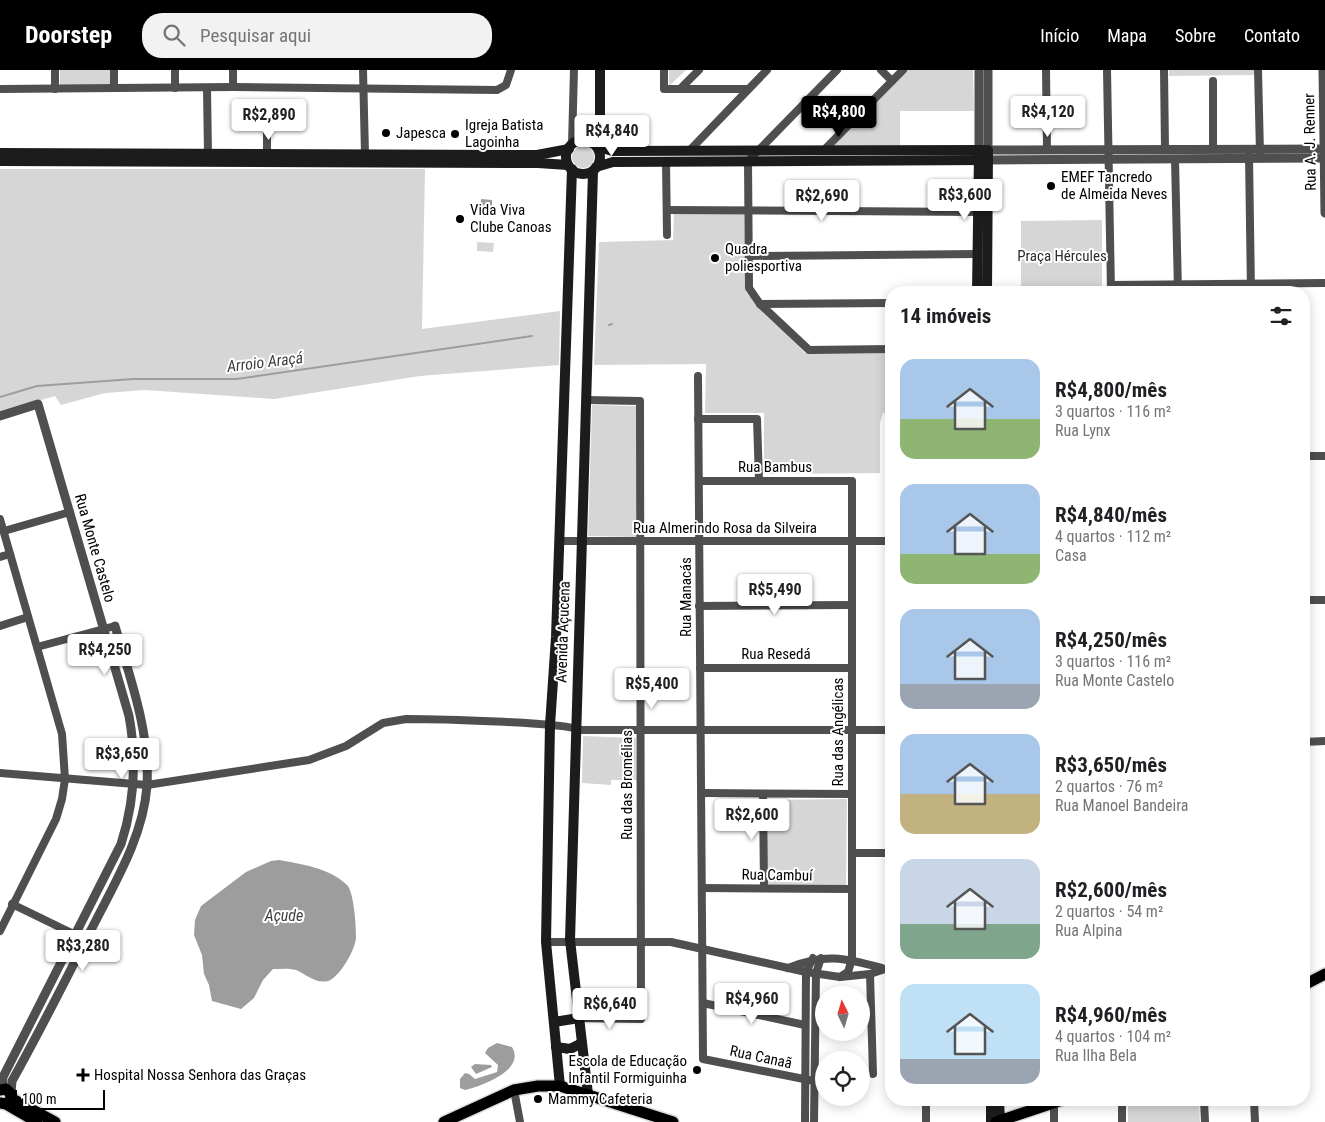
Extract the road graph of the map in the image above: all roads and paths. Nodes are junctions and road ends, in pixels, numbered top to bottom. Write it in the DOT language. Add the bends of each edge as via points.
graph roads {
  1 [pos="55,70"];
  2 [pos="114,70"];
  3 [pos="174,70"];
  4 [pos="233,70"];
  5 [pos="363,70"];
  6 [pos="510,70"];
  7 [pos="574,70"];
  8 [pos="600,70"];
  9 [pos="664,70"];
  10 [pos="699,70"];
  11 [pos="767,70"];
  12 [pos="836,70"];
  13 [pos="881,70"];
  14 [pos="903,70"];
  15 [pos="979,70"];
  16 [pos="988,70"];
  17 [pos="1046,70"];
  18 [pos="1107,70"];
  19 [pos="1164,70"];
  20 [pos="1258,70"];
  21 [pos="1323,70"];
  22 [pos="892,81"];
  23 [pos="1213,81"];
  24 [pos="114,88"];
  25 [pos="175,88"];
  26 [pos="207,88"];
  27 [pos="233,88"];
  28 [pos="0,89"];
  29 [pos="55,89"];
  30 [pos="680,89"];
  31 [pos="748,89"];
  32 [pos="363,90"];
  33 [pos="984,116"];
  34 [pos="268,121"];
  35 [pos="600,131"];
  36 [pos="594,145"];
  37 [pos="570,147"];
  38 [pos="1165,149"];
  39 [pos="1213,149"];
  40 [pos="1249,149"];
  41 [pos="1260,149"];
  42 [pos="823,150"];
  43 [pos="1047,150"];
  44 [pos="1108,150"];
  45 [pos="618,151"];
  46 [pos="689,151"];
  47 [pos="758,151"];
  48 [pos="0,153"];
  49 [pos="1325,153"];
  50 [pos="208,154"];
  51 [pos="268,154"];
  52 [pos="365,154"];
  53 [pos="984,155"];
  54 [pos="916,156"];
  55 [pos="1260,158"];
  56 [pos="1249,159"];
  57 [pos="1108,160"];
  58 [pos="1175,160"];
  59 [pos="0,161"];
  60 [pos="748,161"];
  61 [pos="666,162"];
  62 [pos="570,167"];
  63 [pos="595,169"];
  64 [pos="667,210"];
  65 [pos="749,210"];
  66 [pos="978,212"];
  67 [pos="1325,214"];
  68 [pos="667,235"];
  69 [pos="978,254"];
  70 [pos="749,256"];
  71 [pos="1325,283"];
  72 [pos="977,286"];
  73 [pos="987,286"];
  74 [pos="1111,286"];
  75 [pos="1178,286"];
  76 [pos="1251,286"];
  77 [pos="1281,286"];
  78 [pos="885,302"];
  79 [pos="760,304"];
  80 [pos="885,349"];
  81 [pos="698,376"];
  82 [pos="586,400"];
  83 [pos="0,416"];
  84 [pos="698,419"];
  85 [pos="1310,456"];
  86 [pos="1325,456"];
  87 [pos="698,481"];
  88 [pos="759,481"];
  89 [pos="852,481"];
  90 [pos="70,512"];
  91 [pos="0,519"];
  92 [pos="4,531"];
  93 [pos="559,541"];
  94 [pos="582,541"];
  95 [pos="885,541"];
  96 [pos="639,542"];
  97 [pos="700,542"];
  98 [pos="851,542"];
  99 [pos="10,554"];
  100 [pos="0,557"];
  101 [pos="1310,600"];
  102 [pos="1325,600"];
  103 [pos="852,604"];
  104 [pos="699,606"];
  105 [pos="28,617"];
  106 [pos="0,626"];
  107 [pos="115,626"];
  108 [pos="104,629"];
  109 [pos="37,647"];
  110 [pos="700,668"];
  111 [pos="852,668"];
  112 [pos="550,725"];
  113 [pos="575,728"];
  114 [pos="852,730"];
  115 [pos="885,730"];
  116 [pos="701,731"];
  117 [pos="641,732"];
  118 [pos="1325,741"];
  119 [pos="1310,742"];
  120 [pos="0,774"];
  121 [pos="65,779"];
  122 [pos="134,784"];
  123 [pos="147,785"];
  124 [pos="702,793"];
  125 [pos="763,794"];
  126 [pos="851,794"];
  127 [pos="852,853"];
  128 [pos="885,853"];
  129 [pos="702,888"];
  130 [pos="764,888"];
  131 [pos="852,889"];
  132 [pos="12,904"];
  133 [pos="0,931"];
  134 [pos="76,936"];
  135 [pos="86,940"];
  136 [pos="570,940"];
  137 [pos="546,942"];
  138 [pos="641,942"];
  139 [pos="702,949"];
  140 [pos="817,958"];
  141 [pos="852,959"];
  142 [pos="885,967"];
  143 [pos="788,968"];
  144 [pos="882,968"];
  145 [pos="806,972"];
  146 [pos="816,973"];
  147 [pos="870,974"];
  148 [pos="1325,974"];
  149 [pos="840,977"];
  150 [pos="1310,983"];
  151 [pos="704,1003"];
  152 [pos="579,1018"];
  153 [pos="554,1022"];
  154 [pos="805,1026"];
  155 [pos="582,1043"];
  156 [pos="556,1047"];
  157 [pos="703,1059"];
  158 [pos="873,1074"];
  159 [pos="805,1080"];
  160 [pos="814,1081"];
  161 [pos="560,1086"];
  162 [pos="514,1090"];
  163 [pos="588,1094"];
  164 [pos="5,1096"];
  165 [pos="805,1098"];
  166 [pos="814,1098"];
  167 [pos="926,1106"];
  168 [pos="992,1106"];
  169 [pos="998,1106"];
  170 [pos="1046,1106"];
  171 [pos="1057,1106"];
  172 [pos="1122,1106"];
  173 [pos="1204,1106"];
  174 [pos="1254,1106"];
  175 [pos="36,1122"];
  176 [pos="55,1122"];
  177 [pos="444,1122"];
  178 [pos="520,1122"];
  179 [pos="673,1122"];
  180 [pos="805,1122"];
  181 [pos="814,1122"];
  182 [pos="926,1122"];
  183 [pos="996,1122"];
  184 [pos="1054,1122"];
  185 [pos="1122,1122"];
  186 [pos="1205,1122"];
  187 [pos="1255,1122"];
  1 -- 29 [label="street"];
  2 -- 24 [label="street"];
  3 -- 25 [label="street"];
  4 -- 27 [label="street"];
  5 -- 32 [label="street"];
  6 -- 32 [label="street" via="506,85 497,90"];
  7 -- 37 [label="street"];
  8 -- 35 [label="main road"];
  9 -- 30 [label="street" via="664,89"];
  10 -- 30 [label="street"];
  11 -- 31 [label="street"];
  12 -- 47 [label="street"];
  13 -- 22 [label="street"];
  14 -- 22 [label="street"];
  15 -- 33 [label="street"];
  16 -- 33 [label="street"];
  17 -- 43 [label="street"];
  18 -- 44 [label="street"];
  19 -- 38 [label="street"];
  20 -- 41 [label="street"];
  21 -- 49 [label="street, Rua A. J. Renner"];
  22 -- 42 [label="street"];
  23 -- 39 [label="street"];
  24 -- 25 [label="street"];
  24 -- 29 [label="street"];
  25 -- 26 [label="street"];
  26 -- 27 [label="street"];
  26 -- 50 [label="street"];
  27 -- 32 [label="street"];
  28 -- 29 [label="street"];
  30 -- 31 [label="street"];
  31 -- 46 [label="street"];
  32 -- 52 [label="street"];
  33 -- 53 [label="street"];
  34 -- 51 [label="street"];
  35 -- 36 [label="main road"];
  35 -- 45 [label="main road" via="608,144"];
  36 -- 37 [label="main road" via="582,140"];
  36 -- 45 [label="main road"];
  36 -- 63 [label="main road" via="600,157"];
  37 -- 52 [label="main road" via="538,155"];
  37 -- 62 [label="main road" via="566,160"];
  38 -- 39 [label="street"];
  38 -- 44 [label="street"];
  39 -- 40 [label="street"];
  40 -- 41 [label="street"];
  40 -- 56 [label="street"];
  41 -- 49 [label="street"];
  41 -- 55 [label="street"];
  42 -- 47 [label="main road"];
  42 -- 54 [label="main road"];
  43 -- 44 [label="street"];
  43 -- 53 [label="street"];
  44 -- 57 [label="street"];
  45 -- 46 [label="main road"];
  46 -- 47 [label="main road"];
  47 -- 60 [label="street"];
  48 -- 50 [label="main road"];
  49 -- 55 [label="street"];
  49 -- 67 [label="street, Rua A. J. Renner"];
  50 -- 51 [label="main road"];
  51 -- 52 [label="main road"];
  53 -- 54 [label="main road"];
  53 -- 57 [label="street"];
  53 -- 66 [label="main road"];
  53 -- 73 [label="main road"];
  54 -- 60 [label="main road"];
  55 -- 56 [label="street"];
  56 -- 58 [label="street"];
  56 -- 76 [label="street"];
  57 -- 58 [label="street"];
  57 -- 74 [label="street"];
  58 -- 75 [label="street"];
  59 -- 62 [label="main road" via="538,163"];
  60 -- 61 [label="main road"];
  60 -- 65 [label="street"];
  61 -- 63 [label="main road" via="613,162"];
  61 -- 64 [label="street"];
  62 -- 63 [label="main road" via="582,174"];
  62 -- 93 [label="main road, Avenida Açucena"];
  63 -- 82 [label="main road, Avenida Açucena"];
  64 -- 65 [label="street"];
  64 -- 68 [label="street"];
  65 -- 66 [label="street"];
  65 -- 70 [label="street"];
  66 -- 69 [label="main road"];
  69 -- 70 [label="street"];
  69 -- 72 [label="main road"];
  70 -- 79 [label="street" via="749,288"];
  71 -- 77 [label="street"];
  78 -- 79 [label="street"];
  79 -- 80 [label="street" via="809,350"];
  81 -- 84 [label="street, Rua Manacás"];
  82 -- 94 [label="main road, Avenida Açucena"];
  82 -- 96 [label="street, Rua das Bromélias" via="640,401"];
  83 -- 90 [label="street, Rua Monte Castelo" via="38,404"];
  84 -- 87 [label="street, Rua Manacás"];
  84 -- 88 [label="street" via="758,419"];
  85 -- 86 [label="street"];
  87 -- 88 [label="street, Rua Bambus"];
  87 -- 97 [label="street, Rua Manacás"];
  88 -- 89 [label="street, Rua Bambus"];
  89 -- 98 [label="street, Rua das Angélicas"];
  90 -- 92 [label="street"];
  90 -- 108 [label="street, Rua Monte Castelo"];
  91 -- 92 [label="street"];
  92 -- 99 [label="street"];
  93 -- 94 [label="street, Rua Almerindo Rosa da Silveira"];
  93 -- 112 [label="main road, Avenida Açucena"];
  94 -- 96 [label="street, Rua Almerindo Rosa da Silveira"];
  94 -- 113 [label="main road, Avenida Açucena"];
  95 -- 98 [label="street, Rua Almerindo Rosa da Silveira"];
  96 -- 97 [label="street, Rua Almerindo Rosa da Silveira"];
  96 -- 117 [label="street, Rua das Bromélias"];
  97 -- 98 [label="street, Rua Almerindo Rosa da Silveira"];
  97 -- 104 [label="street, Rua Manacás"];
  98 -- 103 [label="street, Rua das Angélicas"];
  99 -- 100 [label="street"];
  99 -- 105 [label="street"];
  101 -- 102 [label="street"];
  103 -- 104 [label="street"];
  103 -- 111 [label="street, Rua das Angélicas"];
  104 -- 110 [label="street, Rua Manacás"];
  105 -- 106 [label="street"];
  105 -- 109 [label="street"];
  107 -- 108 [label="street"];
  107 -- 123 [label="street" via="140,712"];
  108 -- 109 [label="street"];
  108 -- 122 [label="street, Rua Monte Castelo" via="129,716 135,760"];
  109 -- 121 [label="street" via="62,734"];
  110 -- 111 [label="street, Rua Resedá"];
  110 -- 116 [label="street, Rua Manacás"];
  111 -- 114 [label="street, Rua das Angélicas"];
  112 -- 113 [label="street"];
  112 -- 123 [label="street" via="397,720 383,723 331,753 309,760"];
  112 -- 137 [label="main road, Avenida Açucena"];
  113 -- 117 [label="street"];
  113 -- 136 [label="main road, Avenida Açucena"];
  114 -- 115 [label="street"];
  114 -- 116 [label="street"];
  114 -- 126 [label="street, Rua das Angélicas"];
  116 -- 117 [label="street"];
  116 -- 124 [label="street, Rua Manacás"];
  117 -- 138 [label="street, Rua das Bromélias"];
  118 -- 119 [label="street"];
  120 -- 121 [label="street"];
  121 -- 122 [label="street"];
  121 -- 132 [label="street" via="56,819"];
  122 -- 123 [label="street"];
  122 -- 134 [label="street, Rua Monte Castelo" via="128,824"];
  123 -- 135 [label="street" via="139,830 131,851"];
  124 -- 125 [label="street"];
  124 -- 129 [label="street, Rua Manacás"];
  125 -- 126 [label="street"];
  125 -- 130 [label="street"];
  126 -- 127 [label="street, Rua das Angélicas"];
  127 -- 128 [label="street"];
  127 -- 131 [label="street, Rua das Angélicas"];
  129 -- 130 [label="street, Rua Cambuí"];
  129 -- 139 [label="street, Rua Manacás"];
  130 -- 131 [label="street, Rua Cambuí"];
  131 -- 141 [label="street, Rua das Angélicas"];
  132 -- 133 [label="street"];
  132 -- 134 [label="street"];
  134 -- 135 [label="street"];
  134 -- 164 [label="street, Rua Monte Castelo" via="3,1078"];
  135 -- 164 [label="street"];
  136 -- 137 [label="street"];
  136 -- 138 [label="street"];
  136 -- 152 [label="main road, Avenida Açucena"];
  137 -- 153 [label="main road, Avenida Açucena"];
  138 -- 139 [label="street" via="671,942"];
  138 -- 152 [label="street, Rua das Bromélias" via="641,1019"];
  139 -- 143 [label="street"];
  139 -- 151 [label="street, Rua Manacás"];
  140 -- 141 [label="street"];
  140 -- 143 [label="street"];
  140 -- 145 [label="street"];
  140 -- 146 [label="street"];
  141 -- 144 [label="street"];
  141 -- 149 [label="street" via="848,972"];
  142 -- 144 [label="street"];
  143 -- 145 [label="street"];
  144 -- 147 [label="street"];
  145 -- 146 [label="street"];
  145 -- 154 [label="street"];
  146 -- 149 [label="street"];
  146 -- 160 [label="street"];
  147 -- 149 [label="street"];
  147 -- 158 [label="street"];
  148 -- 150 [label="main road"];
  151 -- 154 [label="street"];
  151 -- 157 [label="street, Rua Manacás"];
  152 -- 153 [label="main road"];
  152 -- 155 [label="main road, Avenida Açucena"];
  153 -- 156 [label="main road, Avenida Açucena"];
  154 -- 159 [label="street"];
  155 -- 156 [label="main road" via="570,1049"];
  155 -- 163 [label="main road, Avenida Açucena"];
  156 -- 161 [label="main road, Avenida Açucena"];
  157 -- 159 [label="street, Rua Canaã"];
  159 -- 160 [label="street, Rua Canaã"];
  159 -- 165 [label="street"];
  160 -- 166 [label="street"];
  161 -- 162 [label="main road"];
  161 -- 163 [label="main road"];
  162 -- 177 [label="main road"];
  162 -- 178 [label="street"];
  163 -- 179 [label="main road"];
  164 -- 175 [label="main road"];
  164 -- 176 [label="main road"];
  165 -- 166 [label="street"];
  165 -- 180 [label="street"];
  166 -- 181 [label="street"];
  167 -- 182 [label="street"];
  168 -- 183 [label="main road"];
  169 -- 183 [label="main road"];
  170 -- 183 [label="main road"];
  171 -- 184 [label="street"];
  172 -- 185 [label="street"];
  173 -- 186 [label="street"];
  174 -- 187 [label="street"];
}
